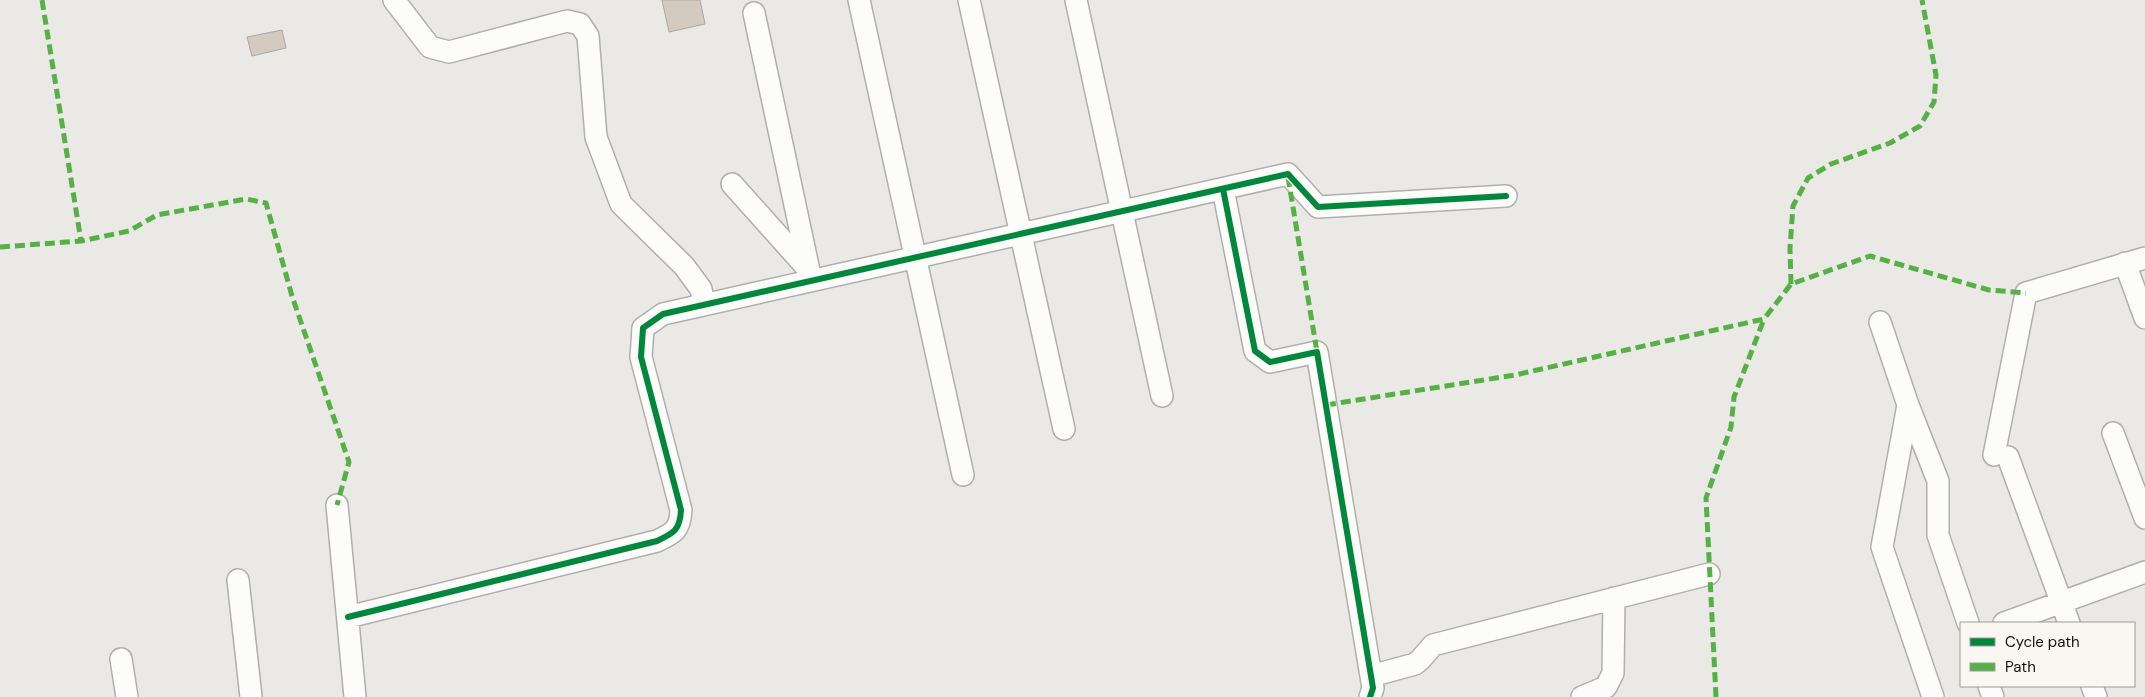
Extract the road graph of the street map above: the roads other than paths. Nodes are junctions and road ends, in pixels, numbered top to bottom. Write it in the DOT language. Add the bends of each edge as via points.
graph roads {
  1 [pos="394,0"];
  2 [pos="859,0"];
  3 [pos="969,0"];
  4 [pos="1076,0"];
  5 [pos="754,13"];
  6 [pos="732,184"];
  7 [pos="1223,189"];
  8 [pos="1506,196"];
  9 [pos="1122,211"];
  10 [pos="1021,234"];
  11 [pos="915,257"];
  12 [pos="2135,260"];
  13 [pos="810,275"];
  14 [pos="704,304"];
  15 [pos="2145,318"];
  16 [pos="1880,322"];
  17 [pos="1162,396"];
  18 [pos="1908,405"];
  19 [pos="1064,429"];
  20 [pos="2114,433"];
  21 [pos="963,475"];
  22 [pos="337,505"];
  23 [pos="2145,518"];
  24 [pos="2145,572"];
  25 [pos="1709,574"];
  26 [pos="238,580"];
  27 [pos="1614,598"];
  28 [pos="2061,602"];
  29 [pos="348,617"];
  30 [pos="1968,622"];
  31 [pos="2007,622"];
  32 [pos="2069,622"];
  33 [pos="121,659"];
  34 [pos="1371,687"];
  35 [pos="127,697"];
  36 [pos="251,697"];
  37 [pos="355,697"];
  38 [pos="1582,697"];
  39 [pos="1933,697"];
  1 -- 14 [label="street" via="430,46 449,52 568,21 580,24 588,36 596,137 621,204 684,266 701,289"];
  2 -- 11 [label="street"];
  3 -- 10 [label="street"];
  4 -- 9 [label="street"];
  5 -- 13 [label="street"];
  6 -- 13 [label="street"];
  7 -- 8 [label="street" via="1288,174 1318,206"];
  7 -- 9 [label="street"];
  7 -- 34 [label="street" via="1255,350 1270,362 1317,352"];
  9 -- 10 [label="street"];
  9 -- 17 [label="street"];
  10 -- 11 [label="street"];
  10 -- 19 [label="street"];
  11 -- 13 [label="street"];
  11 -- 21 [label="street"];
  12 -- 15 [label="street"];
  12 -- 28 [label="street" via="2026,293 2001,456"];
  13 -- 14 [label="street"];
  14 -- 29 [label="street" via="663,314 643,328 641,357 681,510 680,524 671,535"];
  16 -- 18 [label="street"];
  18 -- 30 [label="street" via="1938,481 1938,535"];
  18 -- 39 [label="street" via="1882,547"];
  20 -- 23 [label="street"];
  22 -- 29 [label="street"];
  24 -- 28 [label="street"];
  25 -- 27 [label="street"];
  26 -- 36 [label="street"];
  27 -- 34 [label="street" via="1433,645 1415,664"];
  27 -- 38 [label="street" via="1613,673 1606,687"];
  28 -- 31 [label="street"];
  28 -- 32 [label="street"];
  29 -- 37 [label="street"];
  33 -- 35 [label="street"];
}
